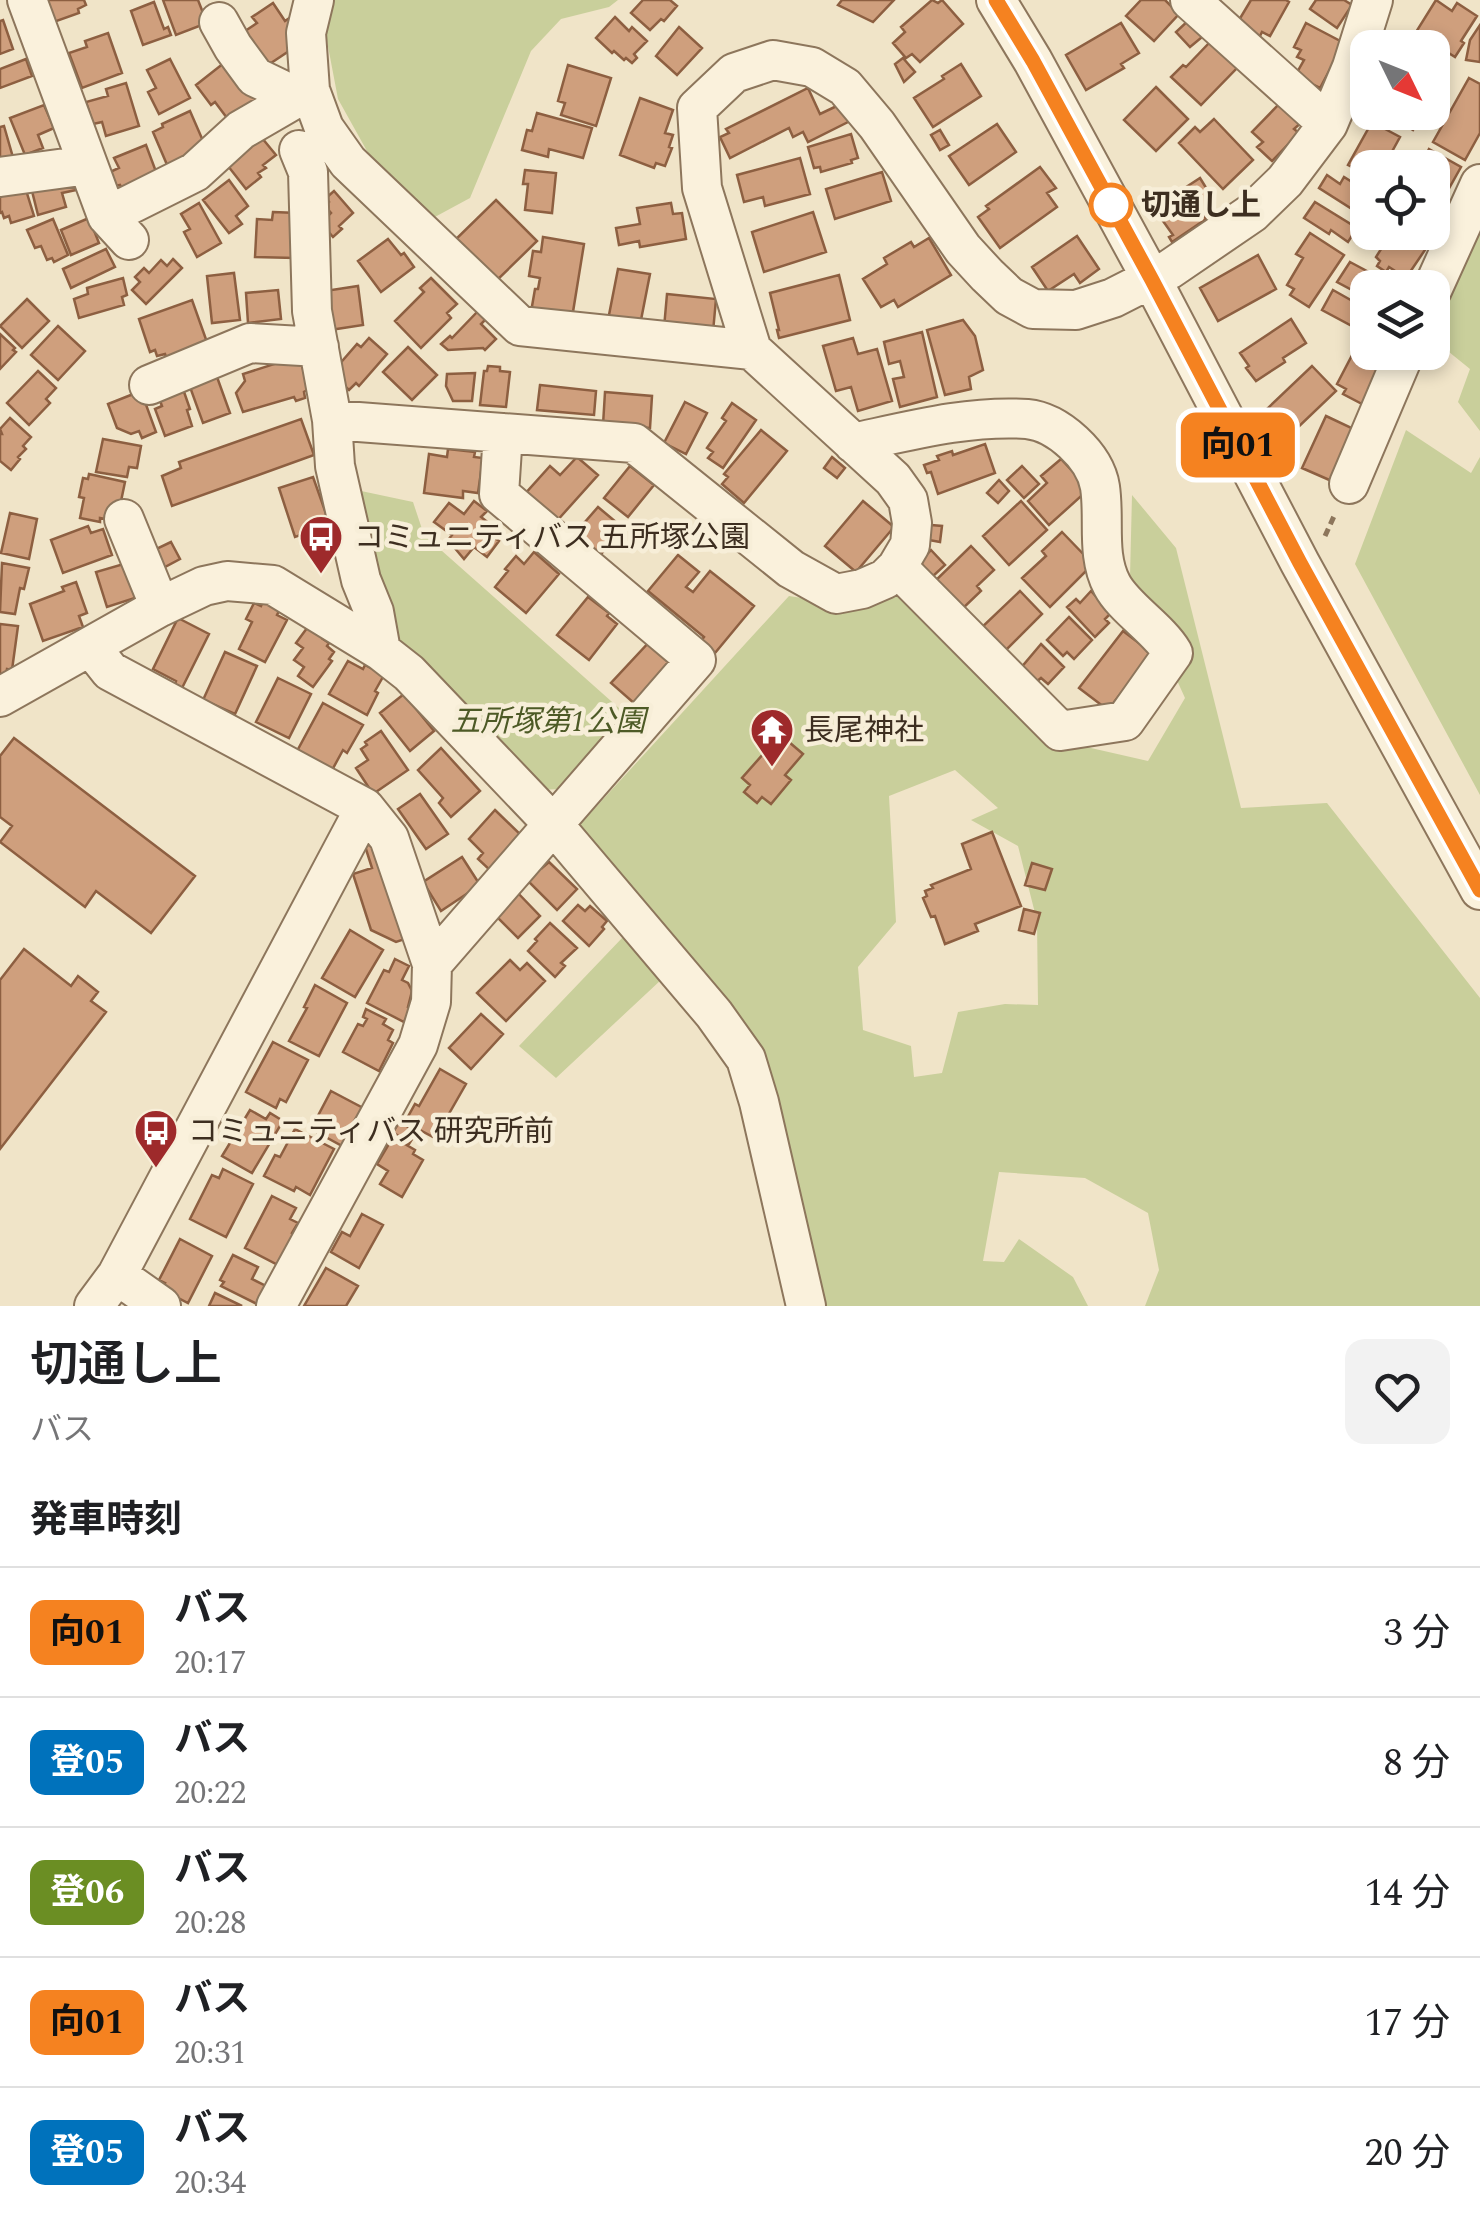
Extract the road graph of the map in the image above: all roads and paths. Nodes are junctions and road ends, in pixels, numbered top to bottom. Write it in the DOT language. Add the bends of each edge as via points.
graph roads {
  1 [pos="8,0"];
  2 [pos="27,0"];
  3 [pos="314,0"];
  4 [pos="996,0"];
  5 [pos="1190,0"];
  6 [pos="1373,0"];
  7 [pos="0,3"];
  8 [pos="219,22"];
  9 [pos="297,96"];
  10 [pos="1328,124"];
  11 [pos="298,150"];
  12 [pos="88,165"];
  13 [pos="0,177"];
  14 [pos="1480,184"];
  15 [pos="1441,270"];
  16 [pos="1152,280"];
  17 [pos="319,347"];
  18 [pos="752,350"];
  19 [pos="1396,370"];
  20 [pos="149,385"];
  21 [pos="332,420"];
  22 [pos="503,433"];
  23 [pos="853,443"];
  24 [pos="1349,484"];
  25 [pos="124,519"];
  26 [pos="897,567"];
  27 [pos="160,607"];
  28 [pos="91,647"];
  29 [pos="381,651"];
  30 [pos="0,697"];
  31 [pos="365,808"];
  32 [pos="553,824"];
  33 [pos="1480,890"];
  34 [pos="432,964"];
  35 [pos="117,1275"];
  36 [pos="94,1306"];
  37 [pos="161,1306"];
  38 [pos="276,1306"];
  39 [pos="806,1306"];
  1 -- 7 [label="street"];
  2 -- 12 [label="street"];
  3 -- 9 [label="street"];
  4 -- 16 [label="street"];
  5 -- 10 [label="street"];
  6 -- 10 [label="street"];
  8 -- 9 [label="street" via="255,77"];
  9 -- 12 [label="street" via="242,130 118,228"];
  9 -- 18 [label="street" via="348,162 520,326"];
  10 -- 16 [label="street" via="1252,213"];
  11 -- 17 [label="street" via="308,172"];
  12 -- 13 [label="street"];
  14 -- 15 [label="street"];
  16 -- 18 [label="street" via="1076,310 1033,309 1010,296 963,249 845,87 812,68 773,60 734,73 697,108 702,188"];
  16 -- 33 [label="street"];
  17 -- 20 [label="street" via="250,343"];
  17 -- 21 [label="street"];
  18 -- 23 [label="street"];
  19 -- 24 [label="street"];
  21 -- 22 [label="street"];
  21 -- 29 [label="street" via="335,466"];
  22 -- 26 [label="street" via="634,442 791,569 836,594 862,590"];
  22 -- 32 [label="street" via="498,494 696,660"];
  23 -- 26 [label="street" via="908,500 910,546"];
  23 -- 26 [label="street" via="981,420 1031,419 1060,433 1084,451 1100,485 1104,561 1113,587 1173,653 1125,721 1060,732"];
  25 -- 27 [label="street"];
  27 -- 28 [label="street"];
  27 -- 29 [label="street" via="228,581 273,585"];
  28 -- 30 [label="street"];
  28 -- 31 [label="street" via="110,671"];
  29 -- 32 [label="street"];
  31 -- 34 [label="street" via="388,838"];
  31 -- 35 [label="street"];
  32 -- 34 [label="street"];
  32 -- 39 [label="street" via="746,1059"];
  34 -- 38 [label="street" via="431,1002 418,1046"];
  35 -- 36 [label="street"];
  35 -- 37 [label="street"];
}
